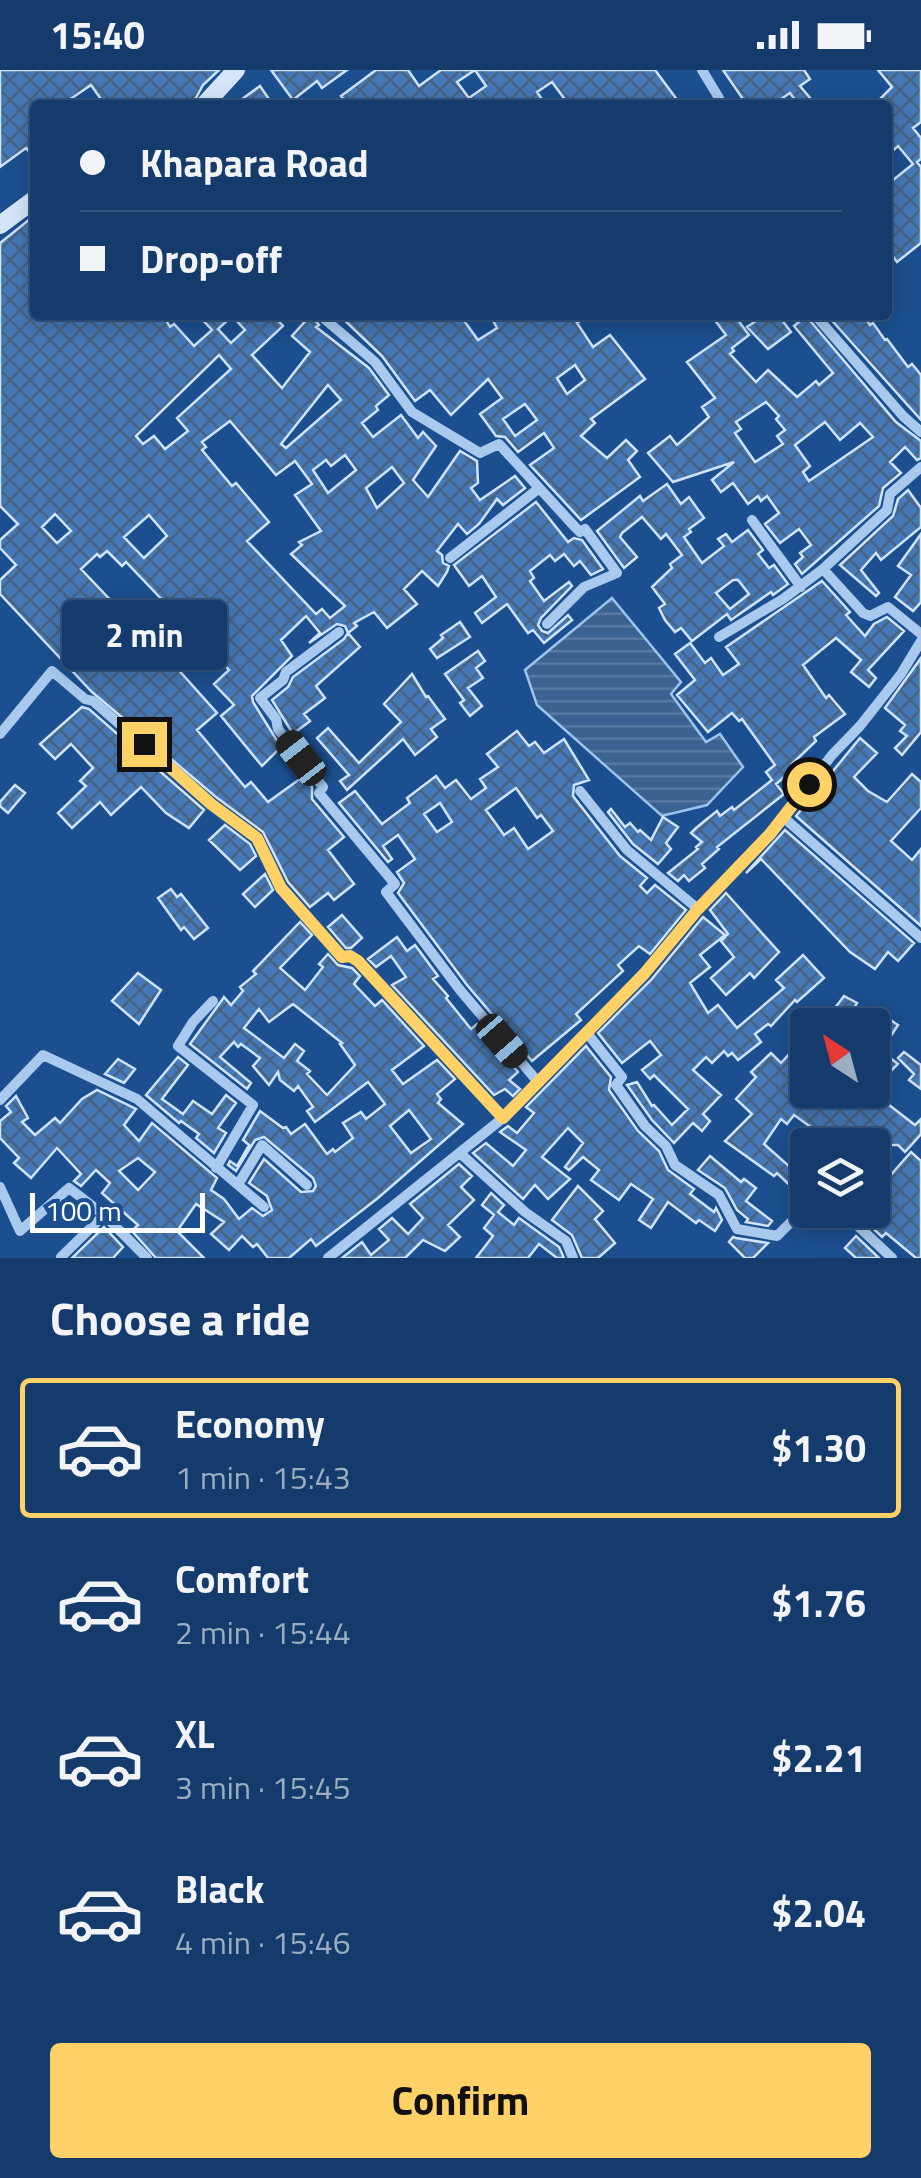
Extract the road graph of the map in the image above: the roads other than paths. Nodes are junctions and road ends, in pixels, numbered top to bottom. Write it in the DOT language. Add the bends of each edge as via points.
graph roads {
  1 [pos="236,70"];
  2 [pos="702,70"];
  3 [pos="719,98"];
  4 [pos="209,100"];
  5 [pos="30,203"];
  6 [pos="0,224"];
  7 [pos="326,320"];
  8 [pos="820,320"];
  9 [pos="921,432"];
  10 [pos="921,468"];
  11 [pos="538,489"];
  12 [pos="752,520"];
  13 [pos="450,558"];
  14 [pos="823,569"];
  15 [pos="801,587"];
  16 [pos="548,624"];
  17 [pos="339,632"];
  18 [pos="719,637"];
  19 [pos="921,637"];
  20 [pos="0,734"];
  21 [pos="580,792"];
  22 [pos="783,818"];
  23 [pos="698,909"];
  24 [pos="921,938"];
  25 [pos="212,1001"];
  26 [pos="587,1033"];
  27 [pos="538,1082"];
  28 [pos="0,1100"];
  29 [pos="503,1118"];
  30 [pos="460,1154"];
  31 [pos="216,1168"];
  32 [pos="239,1184"];
  33 [pos="307,1185"];
  34 [pos="0,1187"];
  35 [pos="264,1207"];
  36 [pos="104,1215"];
  37 [pos="790,1222"];
  38 [pos="860,1228"];
  39 [pos="60,1256"];
  40 [pos="147,1258"];
  41 [pos="328,1258"];
  42 [pos="573,1258"];
  43 [pos="892,1258"];
  1 -- 4 [label="street"];
  2 -- 3 [label="street"];
  5 -- 6 [label="street"];
  7 -- 11 [label="street" via="376,362 412,412 480,452 499,444"];
  8 -- 9 [label="street"];
  10 -- 14 [label="street"];
  11 -- 13 [label="street"];
  11 -- 16 [label="street" via="580,532 585,528 617,573 584,587"];
  12 -- 15 [label="street"];
  14 -- 15 [label="street"];
  14 -- 19 [label="street" via="863,613 888,607"];
  15 -- 18 [label="street"];
  17 -- 27 [label="street" via="260,698 324,787 318,794 396,884 386,892"];
  19 -- 22 [label="street" via="882,700"];
  20 -- 29 [label="street" via="52,671 93,702 257,838 281,888 318,932 342,957 358,961"];
  21 -- 23 [label="street" via="627,850"];
  22 -- 23 [label="street"];
  22 -- 24 [label="street"];
  23 -- 26 [label="street"];
  25 -- 31 [label="street" via="178,1046 253,1105"];
  26 -- 27 [label="street"];
  26 -- 37 [label="street" via="622,1077 616,1084 645,1126 675,1164 719,1195 736,1229 776,1236"];
  27 -- 29 [label="street"];
  28 -- 31 [label="street" via="43,1055 136,1098"];
  29 -- 30 [label="street"];
  30 -- 41 [label="street"];
  30 -- 42 [label="street" via="566,1241"];
  31 -- 32 [label="street"];
  32 -- 33 [label="street" via="262,1145"];
  32 -- 35 [label="street"];
  34 -- 36 [label="street" via="20,1231 68,1188"];
  36 -- 39 [label="street"];
  36 -- 40 [label="street"];
  38 -- 43 [label="street"];
}
